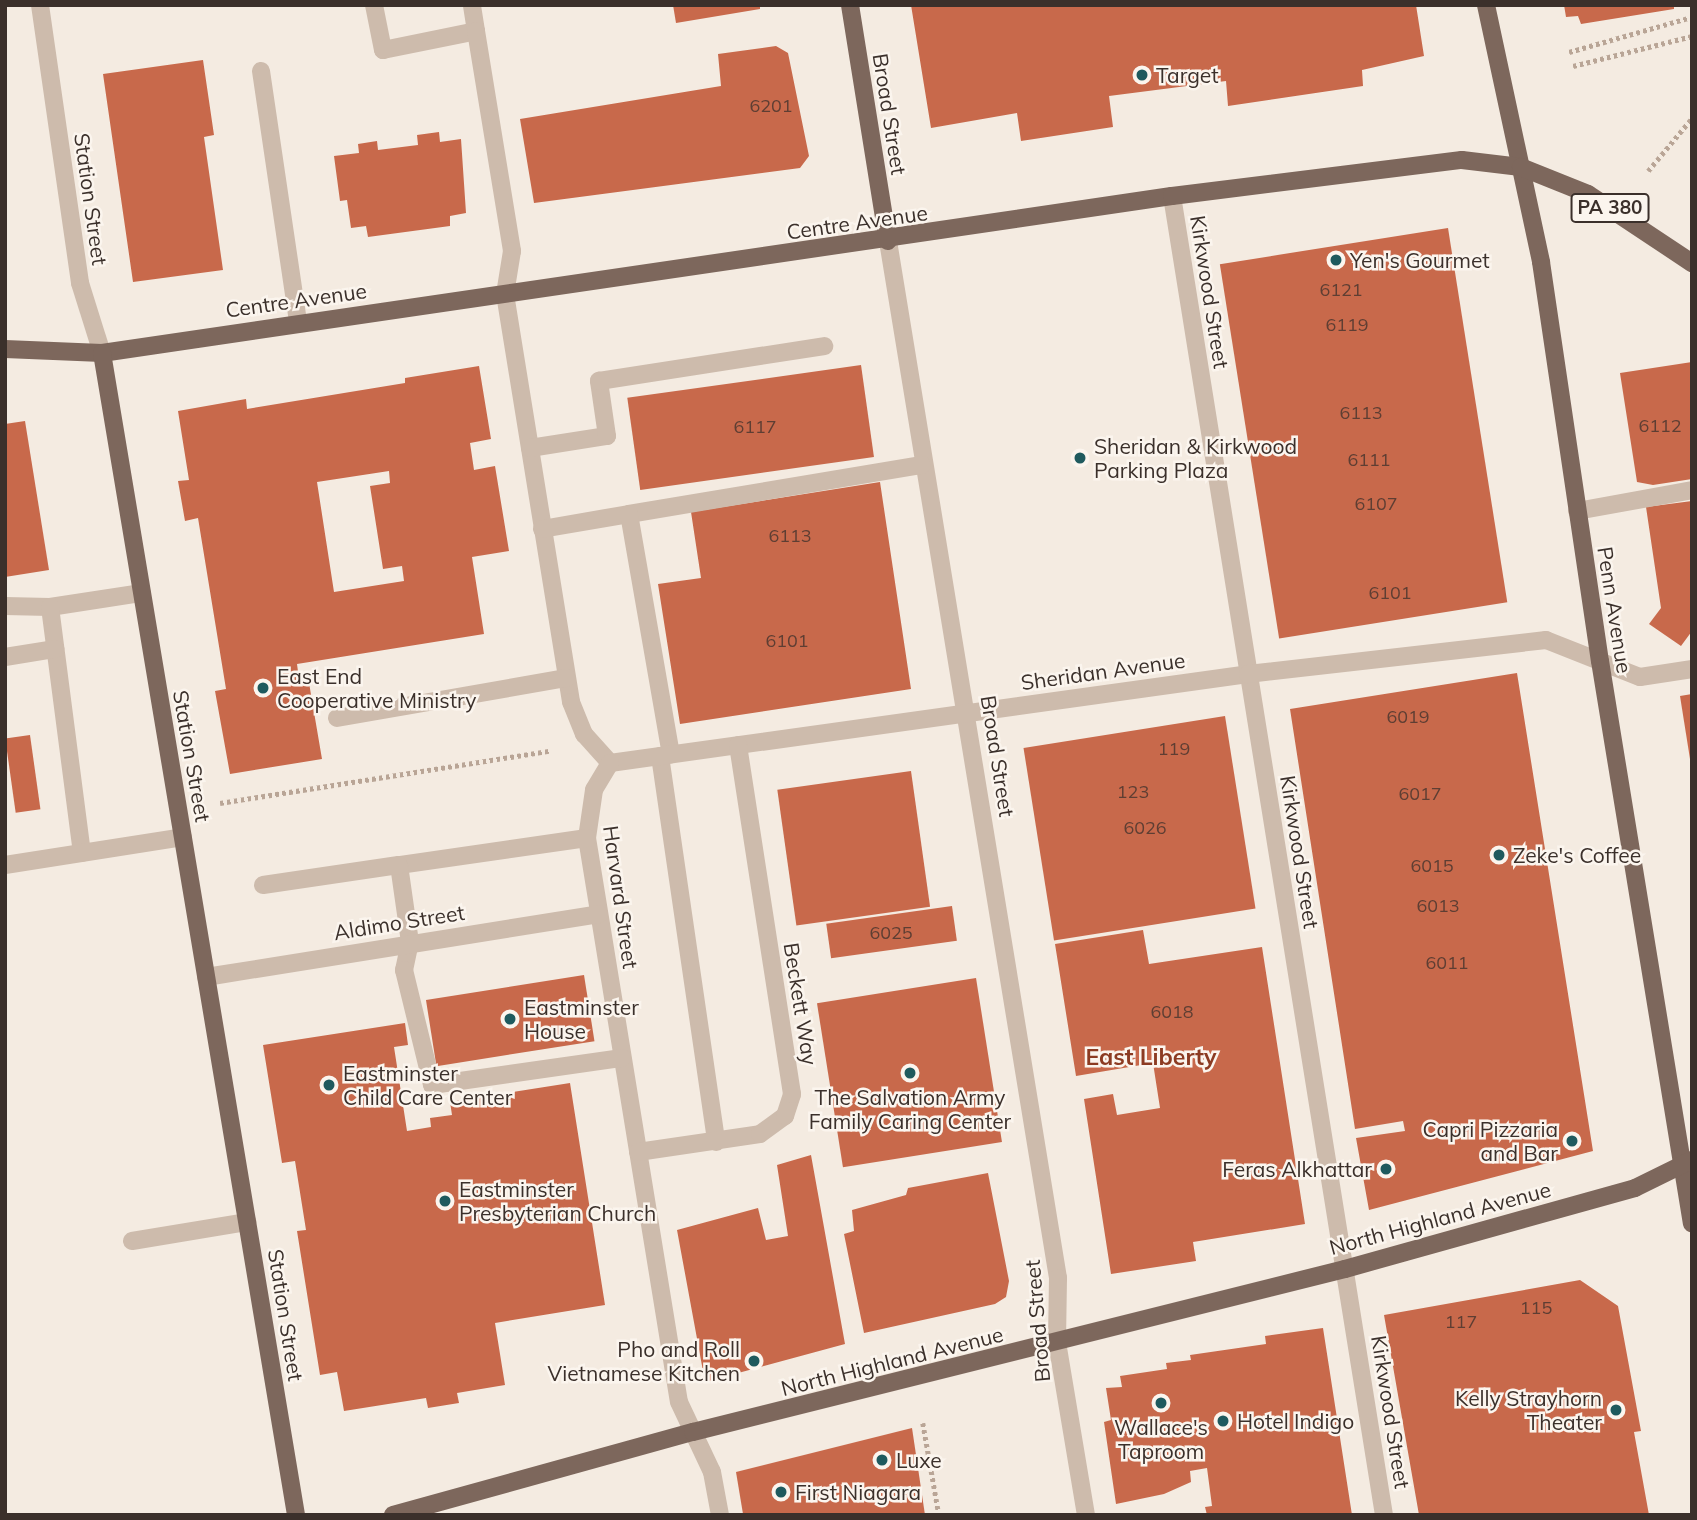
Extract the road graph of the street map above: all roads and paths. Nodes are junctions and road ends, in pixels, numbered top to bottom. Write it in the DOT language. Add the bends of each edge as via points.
graph roads {
  1 [pos="40,5"];
  2 [pos="374,5"];
  3 [pos="472,5"];
  4 [pos="850,5"];
  5 [pos="1486,5"];
  6 [pos="1692,17"];
  7 [pos="476,31"];
  8 [pos="1692,36"];
  9 [pos="1569,52"];
  10 [pos="1573,66"];
  11 [pos="261,71"];
  12 [pos="1692,118"];
  13 [pos="1521,167"];
  14 [pos="1648,171"];
  15 [pos="1172,197"];
  16 [pos="888,241"];
  17 [pos="1692,263"];
  18 [pos="505,294"];
  19 [pos="298,322"];
  20 [pos="824,346"];
  21 [pos="5,349"];
  22 [pos="102,353"];
  23 [pos="530,447"];
  24 [pos="922,465"];
  25 [pos="1692,490"];
  26 [pos="1577,511"];
  27 [pos="629,514"];
  28 [pos="542,529"];
  29 [pos="142,593"];
  30 [pos="5,606"];
  31 [pos="50,607"];
  32 [pos="55,649"];
  33 [pos="5,657"];
  34 [pos="1600,661"];
  35 [pos="1692,669"];
  36 [pos="1248,674"];
  37 [pos="567,678"];
  38 [pos="968,713"];
  39 [pos="337,718"];
  40 [pos="738,745"];
  41 [pos="549,751"];
  42 [pos="666,755"];
  43 [pos="610,763"];
  44 [pos="220,803"];
  45 [pos="183,837"];
  46 [pos="587,838"];
  47 [pos="82,853"];
  48 [pos="5,865"];
  49 [pos="399,865"];
  50 [pos="263,885"];
  51 [pos="599,914"];
  52 [pos="410,942"];
  53 [pos="206,977"];
  54 [pos="622,1058"];
  55 [pos="716,1142"];
  56 [pos="638,1152"];
  57 [pos="1687,1162"];
  58 [pos="247,1222"];
  59 [pos="1692,1224"];
  60 [pos="132,1241"];
  61 [pos="1345,1269"];
  62 [pos="1057,1342"];
  63 [pos="923,1423"];
  64 [pos="693,1432"];
  65 [pos="296,1515"];
  66 [pos="393,1515"];
  67 [pos="720,1515"];
  68 [pos="939,1515"];
  69 [pos="1086,1515"];
  70 [pos="1384,1515"];
  1 -- 22 [label="street, Station Street" via="80,283"];
  2 -- 7 [label="street" via="383,50"];
  3 -- 7 [label="street"];
  4 -- 16 [label="main road, Broad Street"];
  5 -- 13 [label="main road, Penn Avenue"];
  6 -- 9 [label="path"];
  7 -- 18 [label="street" via="512,251"];
  8 -- 10 [label="path"];
  11 -- 19 [label="street"];
  12 -- 14 [label="path"];
  13 -- 15 [label="main road, Centre Avenue / PA 380" via="1462,160"];
  13 -- 17 [label="main road, Centre Avenue / PA 380" via="1588,194"];
  13 -- 26 [label="main road, Penn Avenue" via="1541,262"];
  15 -- 16 [label="main road, Centre Avenue / PA 380"];
  15 -- 36 [label="street, Kirkwood Street"];
  16 -- 18 [label="main road, Centre Avenue / PA 380"];
  16 -- 24 [label="street, Broad Street"];
  18 -- 19 [label="main road, Centre Avenue / PA 380"];
  18 -- 23 [label="street"];
  19 -- 22 [label="main road, Centre Avenue / PA 380"];
  20 -- 23 [label="street" via="598,382 607,436"];
  21 -- 22 [label="main road, Centre Avenue"];
  22 -- 29 [label="main road, Station Street"];
  23 -- 28 [label="street"];
  24 -- 27 [label="street"];
  24 -- 38 [label="street, Broad Street"];
  25 -- 26 [label="street"];
  26 -- 34 [label="main road, Penn Avenue"];
  27 -- 28 [label="street"];
  27 -- 42 [label="street"];
  28 -- 37 [label="street"];
  29 -- 31 [label="street"];
  29 -- 45 [label="main road, Station Street"];
  30 -- 31 [label="street"];
  31 -- 32 [label="street"];
  32 -- 33 [label="street"];
  32 -- 47 [label="street"];
  34 -- 35 [label="street, Sheridan Avenue" via="1640,677"];
  34 -- 36 [label="street, Sheridan Avenue" via="1546,640"];
  34 -- 57 [label="main road, Penn Avenue"];
  36 -- 38 [label="street, Sheridan Avenue"];
  36 -- 61 [label="street, Kirkwood Street"];
  37 -- 39 [label="street"];
  37 -- 43 [label="street" via="584,734"];
  38 -- 40 [label="street, Sheridan Avenue"];
  38 -- 62 [label="street, Broad Street" via="1058,1279"];
  40 -- 42 [label="street, Sheridan Avenue"];
  40 -- 55 [label="street, Beckett Way" via="792,1094 785,1116 760,1134"];
  41 -- 44 [label="path"];
  42 -- 43 [label="street, Sheridan Avenue"];
  42 -- 55 [label="street"];
  43 -- 46 [label="street, Harvard Street" via="594,790"];
  45 -- 47 [label="street"];
  45 -- 53 [label="main road, Station Street"];
  46 -- 49 [label="street"];
  46 -- 51 [label="street, Harvard Street"];
  47 -- 48 [label="street"];
  49 -- 50 [label="street"];
  49 -- 52 [label="street"];
  51 -- 52 [label="street, Aldimo Street"];
  51 -- 54 [label="street, Harvard Street"];
  52 -- 53 [label="street, Aldimo Street"];
  52 -- 54 [label="street" via="404,970 432,1086"];
  53 -- 58 [label="main road, Station Street"];
  54 -- 56 [label="street, Harvard Street"];
  55 -- 56 [label="street, Beckett Way"];
  56 -- 64 [label="street, Harvard Street" via="679,1402"];
  57 -- 59 [label="main road, Penn Avenue"];
  57 -- 61 [label="main road, North Highland Avenue" via="1635,1188"];
  58 -- 60 [label="street"];
  58 -- 65 [label="main road, Station Street"];
  61 -- 62 [label="main road, North Highland Avenue"];
  61 -- 70 [label="street, Kirkwood Street"];
  62 -- 64 [label="main road, North Highland Avenue"];
  62 -- 69 [label="street, Broad Street"];
  63 -- 68 [label="path"];
  64 -- 66 [label="main road, North Highland Avenue"];
  64 -- 67 [label="street, Harvard Street" via="712,1472"];
}
